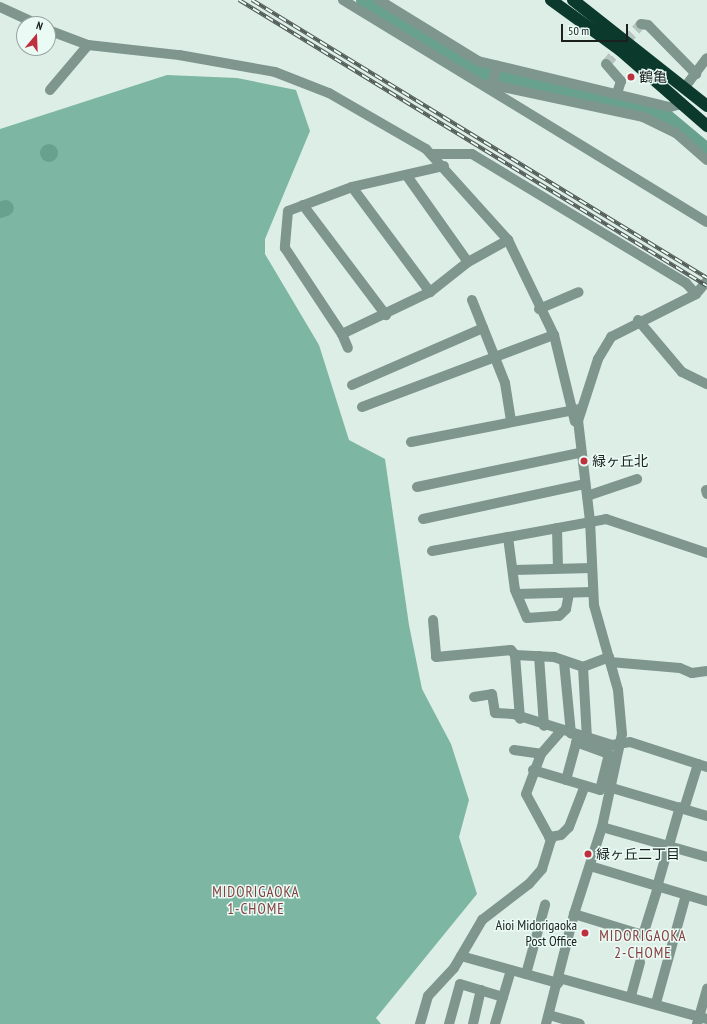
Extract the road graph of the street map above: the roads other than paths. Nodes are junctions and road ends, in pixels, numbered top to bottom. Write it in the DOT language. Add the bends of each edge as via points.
graph roads {
  1 [pos="343,0"];
  2 [pos="379,0"];
  3 [pos="551,0"];
  4 [pos="573,0"];
  5 [pos="0,7"];
  6 [pos="20,16"];
  7 [pos="641,24"];
  8 [pos="56,33"];
  9 [pos="88,45"];
  10 [pos="707,58"];
  11 [pos="606,64"];
  12 [pos="496,66"];
  13 [pos="696,74"];
  14 [pos="487,84"];
  15 [pos="685,87"];
  16 [pos="50,90"];
  17 [pos="617,93"];
  18 [pos="682,104"];
  19 [pos="707,106"];
  20 [pos="707,126"];
  21 [pos="431,154"];
  22 [pos="707,160"];
  23 [pos="444,166"];
  24 [pos="407,176"];
  25 [pos="352,187"];
  26 [pos="303,204"];
  27 [pos="707,222"];
  28 [pos="508,240"];
  29 [pos="468,262"];
  30 [pos="707,281"];
  31 [pos="430,292"];
  32 [pos="579,292"];
  33 [pos="696,294"];
  34 [pos="472,300"];
  35 [pos="539,308"];
  36 [pos="386,315"];
  37 [pos="638,320"];
  38 [pos="484,328"];
  39 [pos="342,334"];
  40 [pos="554,335"];
  41 [pos="348,348"];
  42 [pos="497,359"];
  43 [pos="707,384"];
  44 [pos="352,385"];
  45 [pos="362,408"];
  46 [pos="577,409"];
  47 [pos="511,422"];
  48 [pos="411,442"];
  49 [pos="580,453"];
  50 [pos="637,479"];
  51 [pos="585,484"];
  52 [pos="417,487"];
  53 [pos="587,496"];
  54 [pos="423,519"];
  55 [pos="590,521"];
  56 [pos="557,528"];
  57 [pos="508,537"];
  58 [pos="432,551"];
  59 [pos="707,553"];
  60 [pos="558,568"];
  61 [pos="592,568"];
  62 [pos="514,570"];
  63 [pos="593,592"];
  64 [pos="569,593"];
  65 [pos="517,594"];
  66 [pos="433,620"];
  67 [pos="515,655"];
  68 [pos="539,656"];
  69 [pos="610,660"];
  70 [pos="564,662"];
  71 [pos="583,667"];
  72 [pos="707,671"];
  73 [pos="474,697"];
  74 [pos="520,719"];
  75 [pos="544,726"];
  76 [pos="560,732"];
  77 [pos="578,737"];
  78 [pos="621,742"];
  79 [pos="514,750"];
  80 [pos="540,754"];
  81 [pos="702,765"];
  82 [pos="533,770"];
  83 [pos="566,780"];
  84 [pos="584,788"];
  85 [pos="612,788"];
  86 [pos="682,808"];
  87 [pos="707,816"];
  88 [pos="602,827"];
  89 [pos="549,837"];
  90 [pos="668,846"];
  91 [pos="707,857"];
  92 [pos="590,866"];
  93 [pos="658,887"];
  94 [pos="686,895"];
  95 [pos="707,901"];
  96 [pos="546,905"];
  97 [pos="574,914"];
  98 [pos="461,956"];
  99 [pos="640,962"];
  100 [pos="512,970"];
  101 [pos="526,974"];
  102 [pos="559,981"];
  103 [pos="707,988"];
  104 [pos="481,990"];
  105 [pos="631,996"];
  106 [pos="503,997"];
  107 [pos="656,1003"];
  108 [pos="547,1020"];
  109 [pos="701,1020"];
  110 [pos="420,1024"];
  111 [pos="449,1024"];
  112 [pos="473,1024"];
  113 [pos="495,1024"];
  114 [pos="580,1024"];
  1 -- 14 [label="street"];
  2 -- 12 [label="street" via="478,61"];
  3 -- 18 [label="highway" via="620,50"];
  4 -- 15 [label="highway"];
  5 -- 6 [label="street"];
  7 -- 13 [label="street" via="648,25"];
  8 -- 9 [label="street"];
  9 -- 16 [label="street"];
  9 -- 21 [label="street" via="179,55 275,72 329,93"];
  10 -- 13 [label="street"];
  11 -- 17 [label="street" via="622,81"];
  12 -- 14 [label="street"];
  12 -- 17 [label="street"];
  13 -- 15 [label="street"];
  14 -- 22 [label="street" via="643,117 676,133"];
  14 -- 27 [label="street"];
  15 -- 19 [label="highway"];
  17 -- 18 [label="street" via="670,107"];
  18 -- 20 [label="highway"];
  21 -- 23 [label="street"];
  21 -- 33 [label="street" via="472,154 686,283"];
  23 -- 24 [label="street"];
  23 -- 28 [label="street"];
  24 -- 25 [label="street"];
  24 -- 29 [label="street"];
  25 -- 26 [label="street"];
  25 -- 31 [label="street"];
  26 -- 36 [label="street"];
  26 -- 39 [label="street" via="288,211 285,248"];
  28 -- 29 [label="street"];
  28 -- 35 [label="street"];
  29 -- 31 [label="street"];
  30 -- 33 [label="street"];
  31 -- 36 [label="street"];
  32 -- 35 [label="street"];
  33 -- 37 [label="street"];
  34 -- 38 [label="street"];
  35 -- 40 [label="street"];
  36 -- 39 [label="street"];
  37 -- 43 [label="street" via="682,372"];
  37 -- 46 [label="street" via="618,331 606,344"];
  38 -- 42 [label="street"];
  38 -- 44 [label="street"];
  39 -- 41 [label="street"];
  40 -- 42 [label="street"];
  40 -- 46 [label="street"];
  42 -- 45 [label="street"];
  42 -- 47 [label="street"];
  46 -- 47 [label="street"];
  46 -- 49 [label="street"];
  47 -- 48 [label="street"];
  49 -- 51 [label="street"];
  49 -- 52 [label="street"];
  50 -- 53 [label="street"];
  51 -- 53 [label="street"];
  51 -- 54 [label="street"];
  53 -- 55 [label="street"];
  55 -- 56 [label="street"];
  55 -- 59 [label="street" via="618,521"];
  55 -- 61 [label="street"];
  56 -- 57 [label="street"];
  56 -- 60 [label="street"];
  57 -- 58 [label="street"];
  57 -- 62 [label="street"];
  60 -- 61 [label="street"];
  60 -- 62 [label="street"];
  61 -- 63 [label="street"];
  62 -- 65 [label="street"];
  63 -- 64 [label="street"];
  63 -- 69 [label="street"];
  64 -- 65 [label="street"];
  64 -- 65 [label="street" via="566,609 559,616 527,618"];
  66 -- 67 [label="street" via="436,657 511,650"];
  67 -- 68 [label="street"];
  67 -- 74 [label="street"];
  68 -- 70 [label="street"];
  68 -- 75 [label="street"];
  69 -- 71 [label="street"];
  69 -- 72 [label="street" via="680,668 692,673"];
  69 -- 78 [label="street" via="620,703"];
  70 -- 71 [label="street"];
  70 -- 77 [label="street"];
  71 -- 77 [label="street"];
  73 -- 74 [label="street" via="492,694 495,713"];
  74 -- 75 [label="street"];
  75 -- 76 [label="street"];
  76 -- 77 [label="street"];
  76 -- 80 [label="street"];
  77 -- 78 [label="street" via="612,745"];
  77 -- 83 [label="street"];
  77 -- 84 [label="street" via="609,754 600,790"];
  78 -- 81 [label="street" via="637,744"];
  78 -- 85 [label="street"];
  79 -- 80 [label="street"];
  80 -- 82 [label="street"];
  81 -- 86 [label="street"];
  82 -- 83 [label="street"];
  82 -- 89 [label="street" via="526,794"];
  83 -- 84 [label="street"];
  84 -- 89 [label="street" via="569,827 561,835"];
  85 -- 86 [label="street"];
  85 -- 88 [label="street"];
  86 -- 87 [label="street"];
  86 -- 90 [label="street"];
  88 -- 90 [label="street"];
  88 -- 92 [label="street"];
  89 -- 98 [label="street" via="542,869 529,884 482,920"];
  90 -- 91 [label="street"];
  90 -- 93 [label="street"];
  92 -- 93 [label="street"];
  92 -- 97 [label="street"];
  93 -- 94 [label="street"];
  93 -- 97 [label="street" via="644,934"];
  94 -- 95 [label="street"];
  94 -- 107 [label="street"];
  96 -- 101 [label="street"];
  97 -- 102 [label="street"];
  98 -- 100 [label="street"];
  98 -- 110 [label="street" via="428,996"];
  99 -- 105 [label="street"];
  100 -- 101 [label="street"];
  100 -- 106 [label="street"];
  101 -- 102 [label="street"];
  102 -- 105 [label="street"];
  102 -- 108 [label="street"];
  103 -- 109 [label="street"];
  104 -- 106 [label="street"];
  104 -- 111 [label="street" via="460,984"];
  104 -- 112 [label="street"];
  105 -- 107 [label="street"];
  106 -- 113 [label="street"];
  107 -- 109 [label="street"];
  108 -- 114 [label="street"];
}
